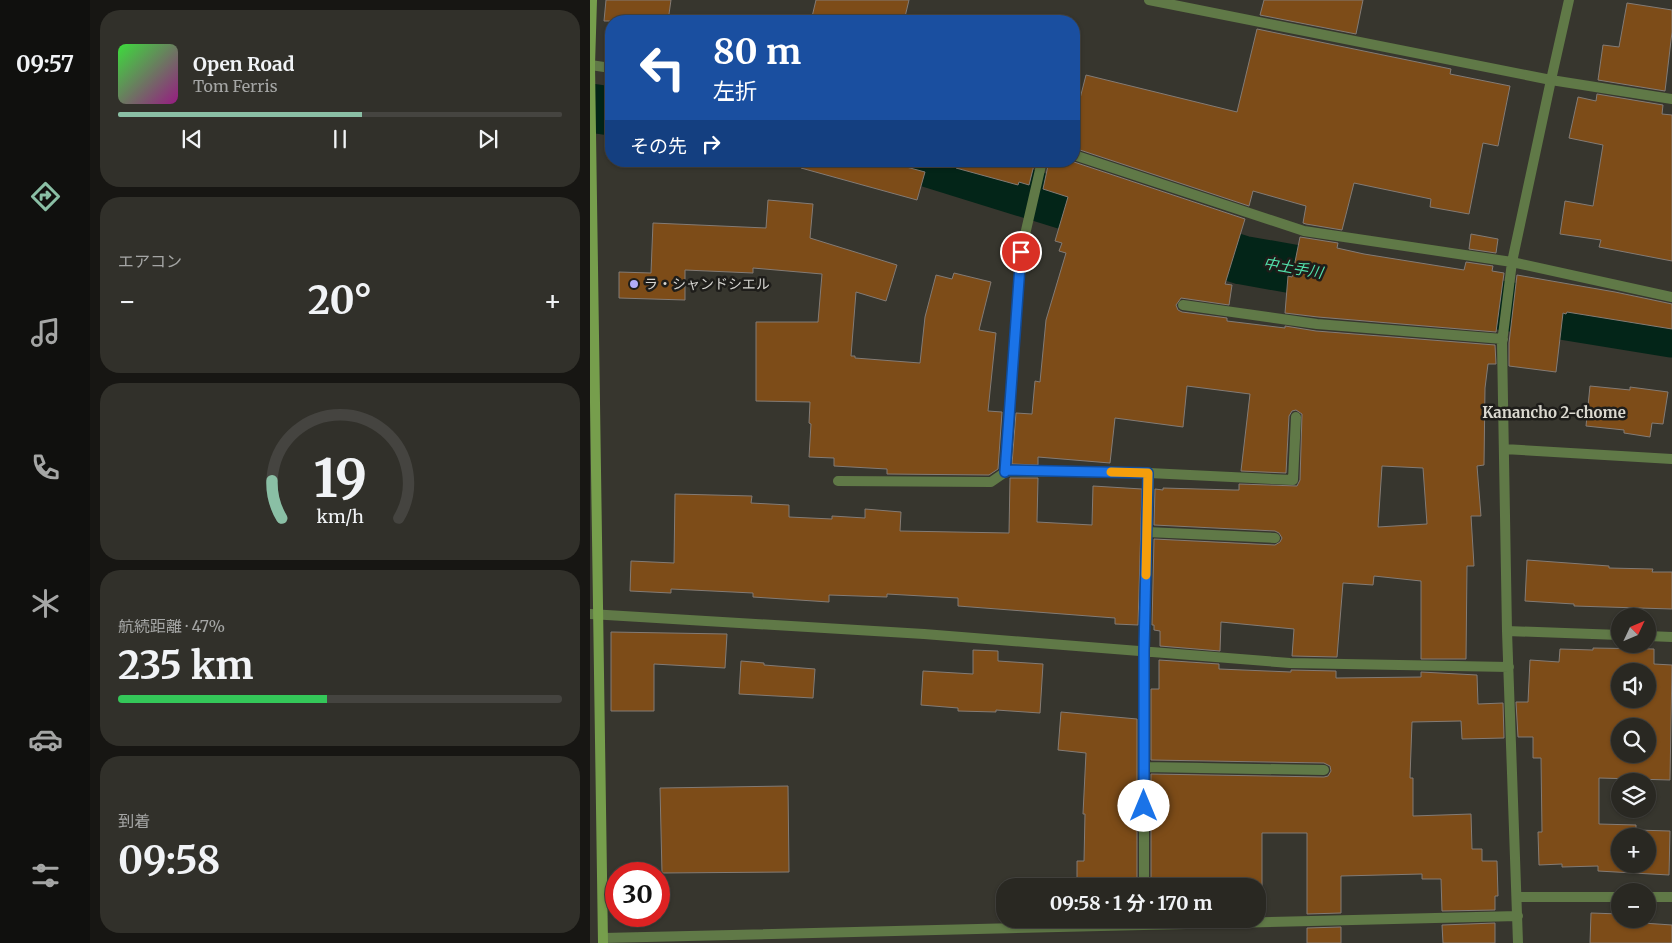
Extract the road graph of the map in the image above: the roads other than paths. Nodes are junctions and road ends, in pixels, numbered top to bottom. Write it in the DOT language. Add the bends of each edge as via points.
graph roads {
  1 [pos="592,0"];
  2 [pos="1149,0"];
  3 [pos="1569,0"];
  4 [pos="590,53"];
  5 [pos="590,65"];
  6 [pos="605,67"];
  7 [pos="1550,80"];
  8 [pos="1672,99"];
  9 [pos="1080,157"];
  10 [pos="1041,167"];
  11 [pos="1512,262"];
  12 [pos="1672,297"];
  13 [pos="1183,305"];
  14 [pos="1503,339"];
  15 [pos="1296,416"];
  16 [pos="1504,449"];
  17 [pos="1672,458"];
  18 [pos="1005,472"];
  19 [pos="1148,473"];
  20 [pos="838,481"];
  21 [pos="1147,532"];
  22 [pos="1275,538"];
  23 [pos="594,548"];
  24 [pos="594,614"];
  25 [pos="1507,631"];
  26 [pos="1611,635"];
  27 [pos="1656,636"];
  28 [pos="1672,637"];
  29 [pos="1144,651"];
  30 [pos="1510,667"];
  31 [pos="1144,767"];
  32 [pos="1324,770"];
  33 [pos="1144,878"];
  34 [pos="1517,897"];
  35 [pos="1611,897"];
  36 [pos="1656,897"];
  37 [pos="1672,897"];
  38 [pos="1518,916"];
  39 [pos="1266,920"];
  40 [pos="996,927"];
  41 [pos="603,940"];
  42 [pos="1518,943"];
  1 -- 4 [label="main road"];
  2 -- 7 [label="street"];
  3 -- 7 [label="street"];
  4 -- 5 [label="main road"];
  5 -- 6 [label="street"];
  5 -- 23 [label="main road"];
  7 -- 8 [label="street"];
  7 -- 11 [label="street"];
  9 -- 11 [label="street" via="1304,231"];
  10 -- 18 [label="street" via="1021,252"];
  11 -- 12 [label="street"];
  11 -- 14 [label="street"];
  13 -- 14 [label="street" via="1317,324"];
  14 -- 16 [label="street"];
  15 -- 19 [label="street" via="1293,480"];
  16 -- 17 [label="street"];
  16 -- 25 [label="street"];
  18 -- 19 [label="street"];
  18 -- 20 [label="street" via="991,482"];
  19 -- 21 [label="street"];
  21 -- 22 [label="street"];
  21 -- 29 [label="street"];
  23 -- 24 [label="main road"];
  24 -- 29 [label="street"];
  24 -- 41 [label="main road"];
  25 -- 26 [label="street"];
  25 -- 30 [label="street"];
  27 -- 28 [label="street"];
  29 -- 30 [label="street" via="1290,663"];
  29 -- 31 [label="street"];
  30 -- 34 [label="street"];
  31 -- 32 [label="street"];
  31 -- 33 [label="street"];
  34 -- 35 [label="street"];
  34 -- 38 [label="street"];
  36 -- 37 [label="street"];
  38 -- 39 [label="street"];
  38 -- 42 [label="street"];
  40 -- 41 [label="street"];
}
